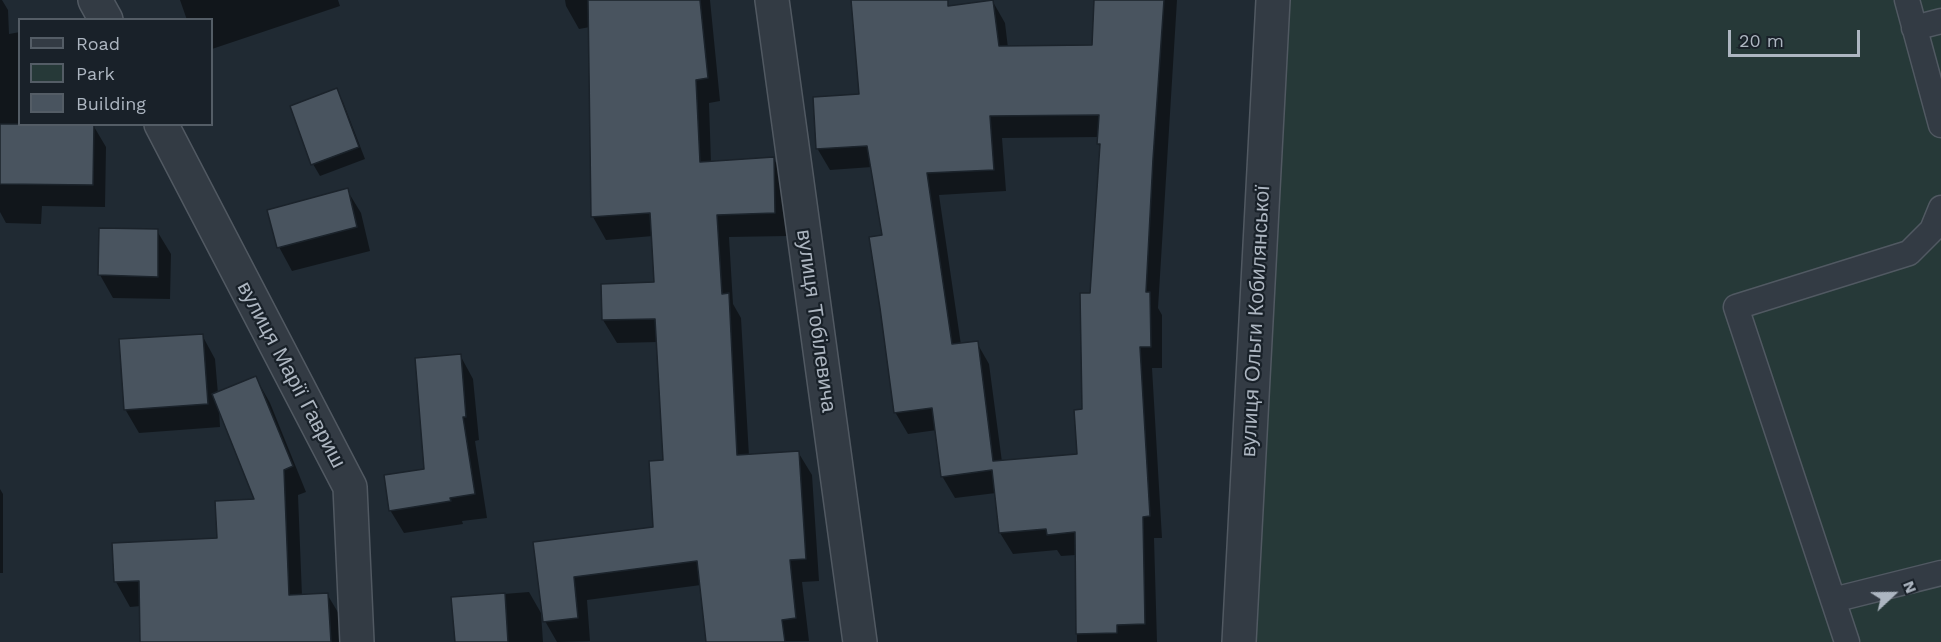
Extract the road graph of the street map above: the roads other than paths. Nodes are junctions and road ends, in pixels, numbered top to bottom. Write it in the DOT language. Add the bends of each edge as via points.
graph roads {
  1 [pos="96,0"];
  2 [pos="772,0"];
  3 [pos="1273,0"];
  4 [pos="1907,0"];
  5 [pos="105,18"];
  6 [pos="1941,21"];
  7 [pos="1914,28"];
  8 [pos="1941,125"];
  9 [pos="161,126"];
  10 [pos="1941,208"];
  11 [pos="1941,573"];
  12 [pos="1833,600"];
  13 [pos="357,642"];
  14 [pos="860,642"];
  15 [pos="1239,642"];
  16 [pos="1847,642"];
  1 -- 5 [label="street"];
  2 -- 14 [label="street, вулиця Тобілевича"];
  3 -- 15 [label="street, вулиця Ольги Кобилянської"];
  4 -- 7 [label="lane"];
  6 -- 7 [label="lane"];
  7 -- 8 [label="lane"];
  9 -- 13 [label="street, вулиця Марії Гавриш" via="350,487"];
  10 -- 12 [label="lane" via="1932,230 1909,253 1736,307"];
  11 -- 12 [label="lane"];
  12 -- 16 [label="lane"];
}
